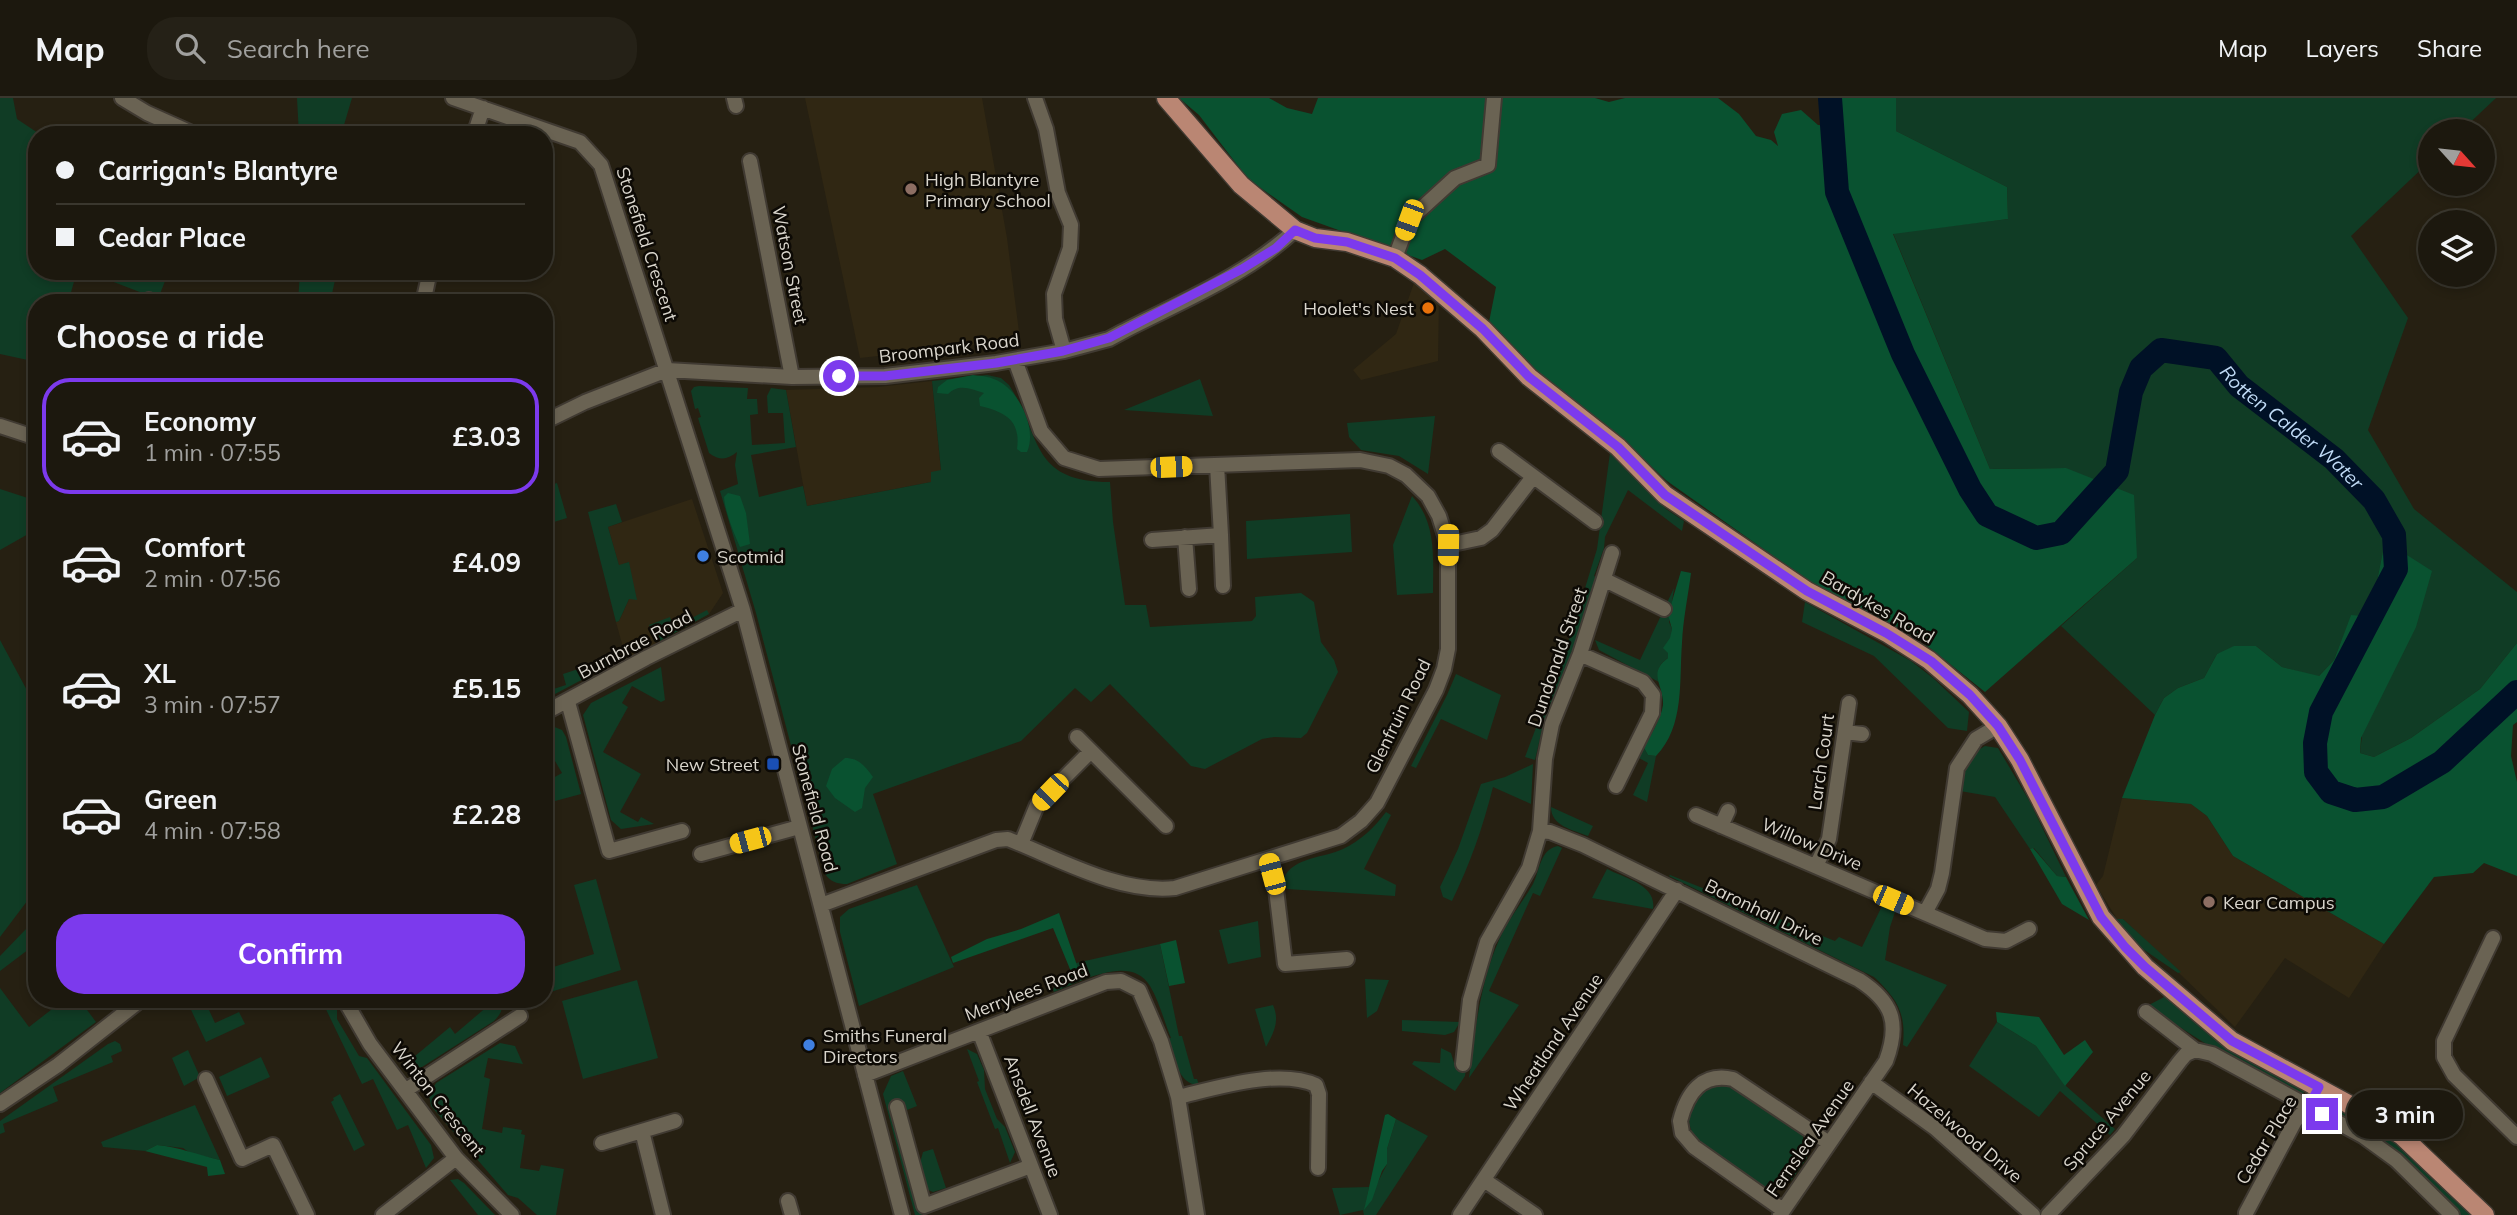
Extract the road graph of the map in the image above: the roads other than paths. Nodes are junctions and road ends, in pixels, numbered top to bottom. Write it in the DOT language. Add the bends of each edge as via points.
graph roads {
  1 [pos="122,98"];
  2 [pos="453,98"];
  3 [pos="1035,98"];
  4 [pos="1166,98"];
  5 [pos="1494,98"];
  6 [pos="483,108"];
  7 [pos="176,126"];
  8 [pos="477,126"];
  9 [pos="534,126"];
  10 [pos="553,133"];
  11 [pos="750,161"];
  12 [pos="1295,230"];
  13 [pos="1395,258"];
  14 [pos="1063,351"];
  15 [pos="1016,360"];
  16 [pos="667,370"];
  17 [pos="792,377"];
  18 [pos="682,412"];
  19 [pos="553,418"];
  20 [pos="0,426"];
  21 [pos="28,435"];
  22 [pos="1499,451"];
  23 [pos="1217,465"];
  24 [pos="1533,477"];
  25 [pos="1595,522"];
  26 [pos="1221,535"];
  27 [pos="1185,537"];
  28 [pos="1152,540"];
  29 [pos="1448,545"];
  30 [pos="1612,554"];
  31 [pos="1605,580"];
  32 [pos="1223,586"];
  33 [pos="1189,589"];
  34 [pos="1664,609"];
  35 [pos="743,610"];
  36 [pos="1580,654"];
  37 [pos="568,702"];
  38 [pos="1849,703"];
  39 [pos="553,709"];
  40 [pos="1998,726"];
  41 [pos="1845,732"];
  42 [pos="1863,734"];
  43 [pos="1077,737"];
  44 [pos="1091,751"];
  45 [pos="1616,786"];
  46 [pos="1728,811"];
  47 [pos="1696,816"];
  48 [pos="1166,826"];
  49 [pos="1721,826"];
  50 [pos="799,827"];
  51 [pos="682,831"];
  52 [pos="1540,831"];
  53 [pos="1021,844"];
  54 [pos="701,854"];
  55 [pos="1268,859"];
  56 [pos="1816,866"];
  57 [pos="1677,890"];
  58 [pos="821,905"];
  59 [pos="1926,913"];
  60 [pos="2029,929"];
  61 [pos="2493,938"];
  62 [pos="1347,959"];
  63 [pos="131,1008"];
  64 [pos="349,1008"];
  65 [pos="2146,1012"];
  66 [pos="520,1016"];
  67 [pos="979,1031"];
  68 [pos="2194,1050"];
  69 [pos="1463,1064"];
  70 [pos="865,1075"];
  71 [pos="206,1079"];
  72 [pos="1871,1082"];
  73 [pos="2319,1087"];
  74 [pos="406,1090"];
  75 [pos="1178,1097"];
  76 [pos="0,1104"];
  77 [pos="897,1107"];
  78 [pos="2308,1107"];
  79 [pos="675,1121"];
  80 [pos="642,1131"];
  81 [pos="2517,1137"];
  82 [pos="602,1143"];
  83 [pos="1829,1143"];
  84 [pos="456,1158"];
  85 [pos="1031,1166"];
  86 [pos="1318,1168"];
  87 [pos="1484,1180"];
  88 [pos="925,1211"];
  89 [pos="2243,1212"];
  90 [pos="1782,1213"];
  91 [pos="306,1215"];
  92 [pos="383,1215"];
  93 [pos="512,1215"];
  94 [pos="663,1215"];
  95 [pos="902,1215"];
  96 [pos="1050,1215"];
  97 [pos="1197,1215"];
  98 [pos="1460,1215"];
  99 [pos="1535,1215"];
  100 [pos="2033,1215"];
  101 [pos="2048,1215"];
  102 [pos="2452,1215"];
  103 [pos="2485,1215"];
  1 -- 7 [label="street"];
  2 -- 6 [label="street, Stonefield Crescent"];
  3 -- 14 [label="street" via="1058,193 1071,225 1070,248 1054,294"];
  4 -- 12 [label="main road" via="1241,186"];
  5 -- 13 [label="street" via="1488,165 1455,178 1409,220"];
  6 -- 8 [label="street"];
  6 -- 9 [label="street, Stonefield Crescent"];
  10 -- 16 [label="street, Stonefield Crescent" via="580,142 601,164"];
  11 -- 17 [label="street, Watson Street"];
  12 -- 13 [label="main road, Bardykes Road"];
  12 -- 14 [label="street, Broompark Road" via="1242,269 1122,332"];
  13 -- 40 [label="main road, Bardykes Road" via="1443,292 1514,363 1612,442 1665,495 1807,591 1931,661"];
  14 -- 15 [label="street, Broompark Road"];
  15 -- 17 [label="street, Broompark Road" via="885,376"];
  15 -- 23 [label="street, Glenfruin Road" via="1041,431 1064,458 1099,469"];
  16 -- 17 [label="street, Broompark Road"];
  16 -- 18 [label="street, Stonefield Crescent"];
  16 -- 19 [label="street, Broompark Road"];
  18 -- 35 [label="street, Stonefield Road"];
  20 -- 21 [label="street"];
  22 -- 24 [label="street"];
  23 -- 26 [label="street"];
  23 -- 29 [label="street, Glenfruin Road" via="1360,460 1389,466 1428,496"];
  24 -- 25 [label="street"];
  24 -- 29 [label="street" via="1492,530 1481,538"];
  26 -- 27 [label="street"];
  26 -- 32 [label="street"];
  27 -- 28 [label="street"];
  27 -- 33 [label="street"];
  29 -- 55 [label="street, Glenfruin Road" via="1444,669 1377,803 1340,836"];
  30 -- 31 [label="street, Dundonald Street"];
  31 -- 34 [label="street, Dundonald Street"];
  31 -- 36 [label="street, Dundonald Street"];
  35 -- 37 [label="street, Burnbrae Road"];
  35 -- 50 [label="street, Stonefield Road"];
  36 -- 45 [label="street" via="1643,682 1653,695 1652,713"];
  36 -- 52 [label="street, Dundonald Street" via="1552,723"];
  37 -- 39 [label="street, Burnbrae Road"];
  37 -- 51 [label="street" via="608,851"];
  38 -- 41 [label="street, Larch Court"];
  40 -- 59 [label="street" via="1976,739 1958,768 1942,873"];
  40 -- 73 [label="main road, Bardykes Road" via="2101,917 2125,947 2232,1041"];
  41 -- 42 [label="street"];
  41 -- 56 [label="street, Larch Court" via="1829,839"];
  43 -- 44 [label="street"];
  44 -- 48 [label="street"];
  44 -- 53 [label="street" via="1037,806"];
  46 -- 49 [label="street"];
  47 -- 49 [label="street, Willow Drive"];
  49 -- 56 [label="street, Willow Drive"];
  50 -- 54 [label="street"];
  50 -- 58 [label="street, Stonefield Road"];
  52 -- 57 [label="street, Baronhall Drive" via="1583,845"];
  52 -- 69 [label="street, Dundonald Street" via="1529,868 1487,942 1470,1000"];
  53 -- 55 [label="street, Glenfruin Road" via="1110,880 1157,890"];
  53 -- 58 [label="street, Glenfruin Road" via="1008,839 986,842"];
  55 -- 62 [label="street" via="1284,964"];
  56 -- 59 [label="street, Willow Drive"];
  57 -- 72 [label="street, Baronhall Drive" via="1872,989 1885,1002 1894,1029 1886,1061"];
  57 -- 87 [label="street, Wheatland Avenue"];
  58 -- 70 [label="street, Stonefield Road"];
  59 -- 60 [label="street, Willow Drive" via="2007,948"];
  61 -- 81 [label="street" via="2444,1041 2444,1057 2454,1075"];
  63 -- 76 [label="street"];
  64 -- 74 [label="street, Winton Crescent"];
  65 -- 68 [label="street"];
  66 -- 74 [label="street"];
  67 -- 70 [label="street, Merrylees Road"];
  67 -- 75 [label="street, Merrylees Road" via="1106,982 1121,981 1139,990"];
  67 -- 85 [label="street, Ansdell Avenue"];
  68 -- 78 [label="street" via="2212,1054"];
  68 -- 101 [label="street, Spruce Avenue" via="2180,1061 2123,1136"];
  70 -- 95 [label="street, Stonefield Road"];
  71 -- 91 [label="street" via="242,1159 273,1145"];
  72 -- 83 [label="street, Fernslea Avenue"];
  72 -- 100 [label="street, Hazelwood Drive" via="1935,1128"];
  73 -- 78 [label="street, Cedar Place"];
  73 -- 103 [label="main road, Bardykes Road" via="2402,1136"];
  74 -- 84 [label="street, Winton Crescent"];
  75 -- 86 [label="street" via="1252,1080 1307,1080 1316,1085 1319,1094"];
  75 -- 97 [label="street, Merrylees Road"];
  77 -- 88 [label="street"];
  78 -- 89 [label="street, Cedar Place" via="2295,1121"];
  78 -- 102 [label="street" via="2363,1136 2396,1160"];
  79 -- 80 [label="street"];
  80 -- 82 [label="street"];
  80 -- 94 [label="street"];
  83 -- 90 [label="street, Fernslea Avenue"];
  83 -- 90 [label="street" via="1733,1079 1709,1078 1690,1096 1680,1121 1687,1141"];
  84 -- 92 [label="street"];
  84 -- 93 [label="street, Winton Crescent"];
  85 -- 88 [label="street"];
  85 -- 96 [label="street, Ansdell Avenue"];
  87 -- 98 [label="street, Wheatland Avenue"];
  87 -- 99 [label="street"];
}
